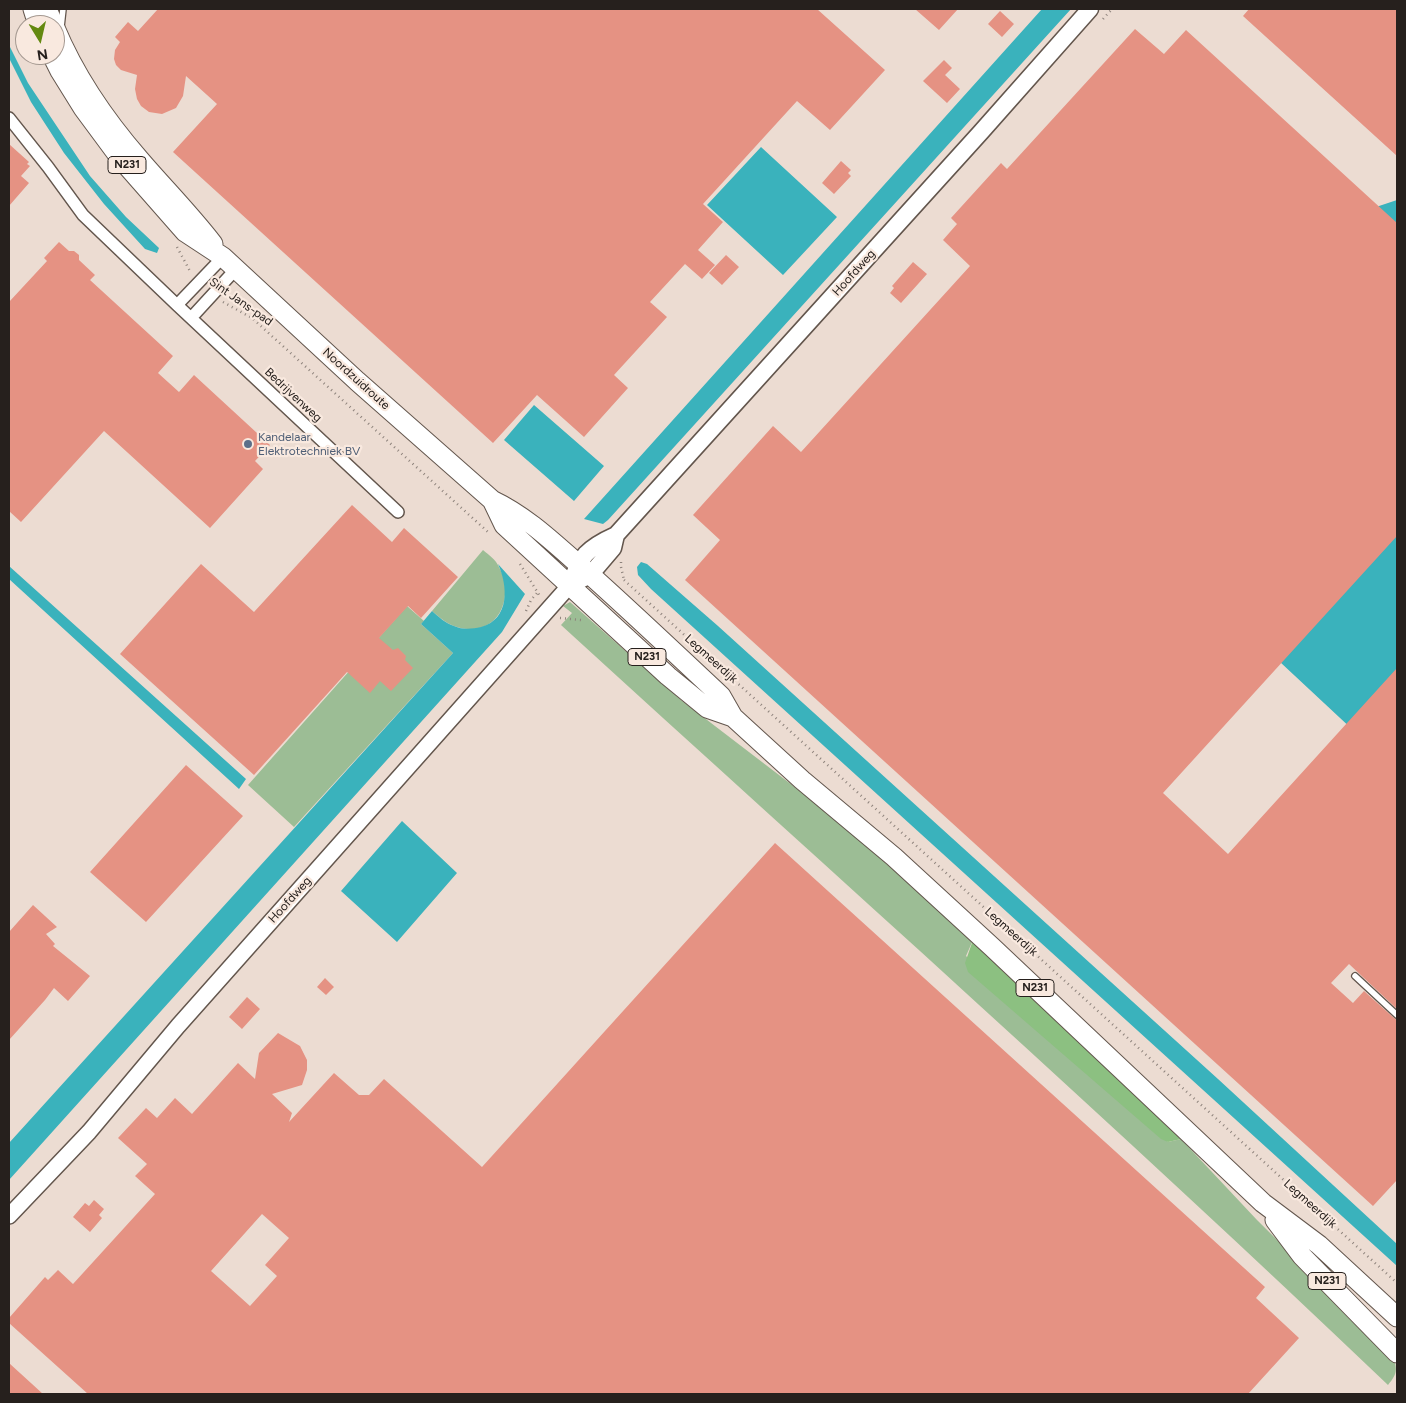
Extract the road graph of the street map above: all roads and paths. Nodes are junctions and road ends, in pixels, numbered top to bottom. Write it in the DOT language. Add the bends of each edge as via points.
graph roads {
  1 [pos="1090,9"];
  2 [pos="59,65"];
  3 [pos="9,118"];
  4 [pos="176,246"];
  5 [pos="230,263"];
  6 [pos="199,283"];
  7 [pos="213,294"];
  8 [pos="177,305"];
  9 [pos="191,318"];
  10 [pos="492,500"];
  11 [pos="398,512"];
  12 [pos="490,534"];
  13 [pos="517,560"];
  14 [pos="584,569"];
  15 [pos="624,580"];
  16 [pos="570,584"];
  17 [pos="537,593"];
  18 [pos="732,717"];
  19 [pos="1355,976"];
  20 [pos="1397,1015"];
  21 [pos="1263,1203"];
  22 [pos="9,1216"];
  23 [pos="1397,1283"];
  24 [pos="1397,1317"];
  25 [pos="1397,1353"];
  1 -- 14 [label="main road, Hoofdweg" via="616,535 614,548"];
  2 -- 5 [label="main road, Noordzuidroute / N231" via="83,108 120,158 185,232"];
  3 -- 8 [label="street, Bedrijvenweg" via="83,215"];
  4 -- 6 [label="path, Sint Jans-pad"];
  5 -- 6 [label="street"];
  5 -- 7 [label="street"];
  5 -- 10 [label="main road, Noordzuidroute / N231"];
  6 -- 8 [label="street"];
  7 -- 9 [label="street"];
  7 -- 12 [label="path, Sint Jans-pad" via="252,318"];
  8 -- 9 [label="street, Bedrijvenweg"];
  9 -- 11 [label="street, Bedrijvenweg"];
  10 -- 14 [label="main road, Noordzuidroute / N231" via="527,521"];
  10 -- 16 [label="main road, Noordzuidroute / N231" via="504,525"];
  13 -- 17 [label="path"];
  14 -- 16 [label="main road, Hoofdweg"];
  14 -- 18 [label="main road, Legmeerdijk / N231" via="721,696"];
  15 -- 23 [label="path, Legmeerdijk"];
  16 -- 18 [label="main road, Legmeerdijk / N231" via="706,708"];
  16 -- 22 [label="street, Hoofdweg" via="178,1026 89,1132"];
  18 -- 21 [label="main road, Legmeerdijk / N231" via="894,857"];
  19 -- 20 [label="lane"];
  21 -- 24 [label="main road, Legmeerdijk / N231" via="1319,1245"];
  21 -- 25 [label="main road, Legmeerdijk / N231" via="1302,1256"];
}
